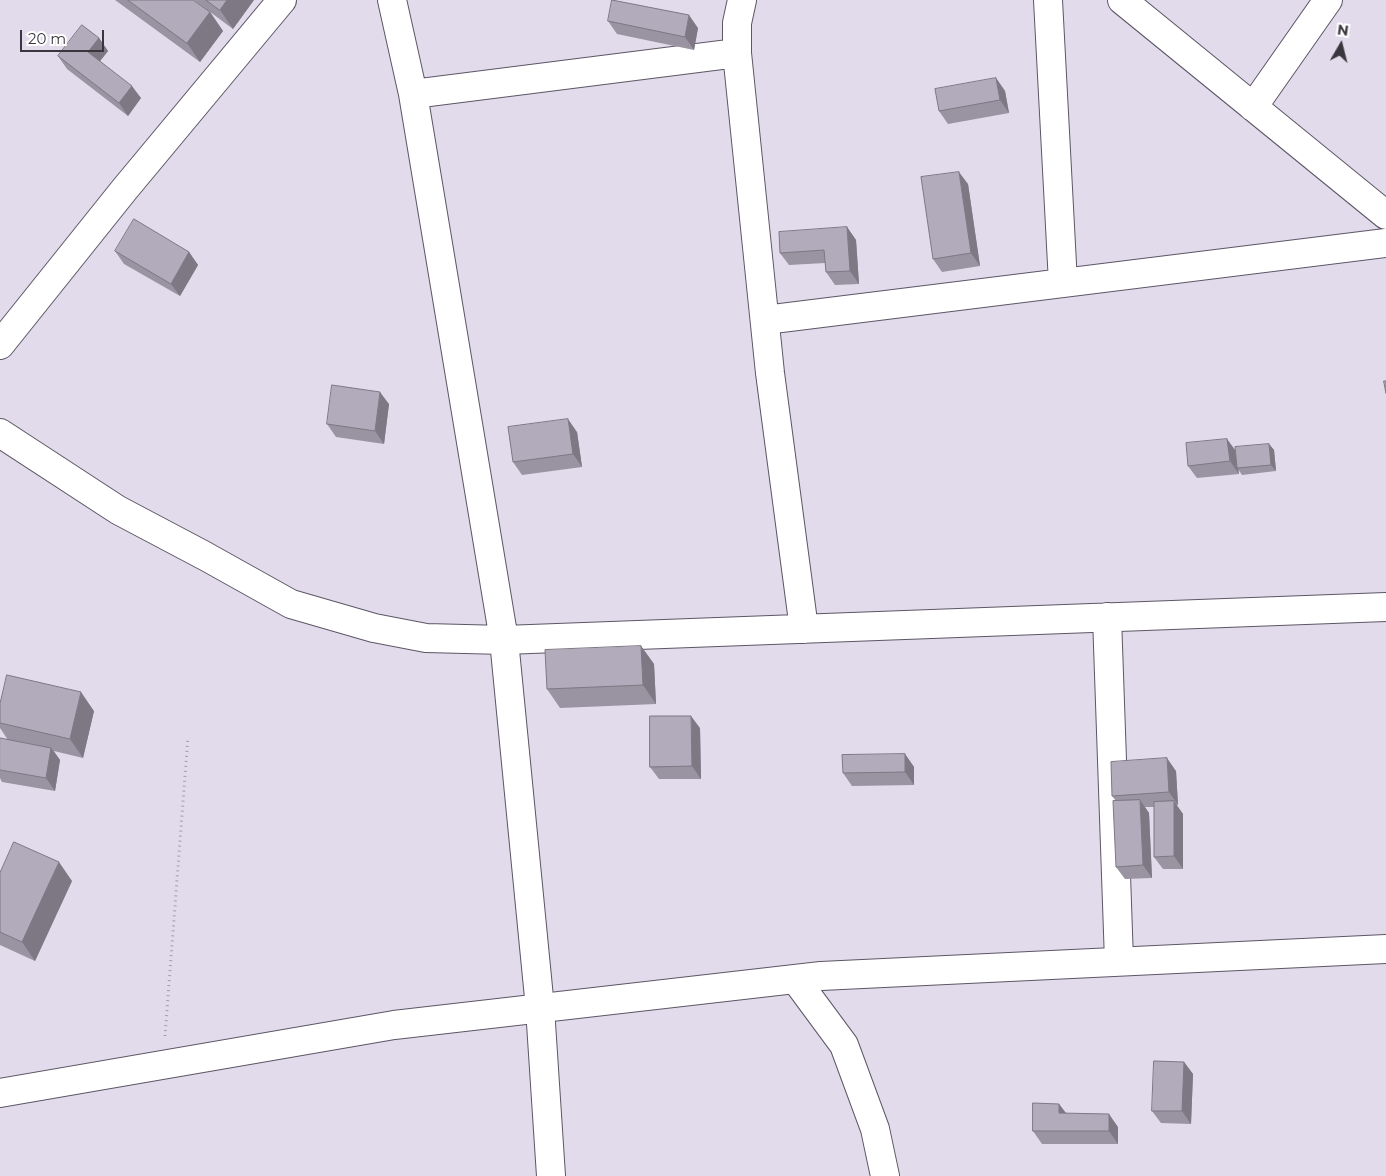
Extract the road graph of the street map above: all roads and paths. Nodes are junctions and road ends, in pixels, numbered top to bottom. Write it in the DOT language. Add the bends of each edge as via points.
graph roads {
  1 [pos="282,0"];
  2 [pos="392,0"];
  3 [pos="742,0"];
  4 [pos="1048,0"];
  5 [pos="1122,0"];
  6 [pos="1328,0"];
  7 [pos="737,53"];
  8 [pos="413,94"];
  9 [pos="1253,107"];
  10 [pos="1386,215"];
  11 [pos="1386,243"];
  12 [pos="1063,283"];
  13 [pos="765,320"];
  14 [pos="0,345"];
  15 [pos="0,432"];
  16 [pos="1386,607"];
  17 [pos="1107,617"];
  18 [pos="804,629"];
  19 [pos="504,640"];
  20 [pos="188,737"];
  21 [pos="1386,949"];
  22 [pos="1119,961"];
  23 [pos="796,980"];
  24 [pos="540,1008"];
  25 [pos="163,1065"];
  26 [pos="0,1093"];
  27 [pos="550,1176"];
  28 [pos="885,1176"];
  1 -- 14 [label="street"];
  2 -- 8 [label="street"];
  3 -- 7 [label="street" via="737,23"];
  4 -- 12 [label="street"];
  5 -- 9 [label="street"];
  6 -- 9 [label="street"];
  7 -- 8 [label="street"];
  7 -- 13 [label="street"];
  8 -- 19 [label="street"];
  9 -- 10 [label="street"];
  11 -- 12 [label="street"];
  12 -- 13 [label="street"];
  13 -- 18 [label="street"];
  15 -- 19 [label="street" via="118,510 291,604 374,628 426,638"];
  16 -- 17 [label="street"];
  17 -- 18 [label="street"];
  17 -- 22 [label="street"];
  18 -- 19 [label="street"];
  19 -- 24 [label="street"];
  20 -- 25 [label="path"];
  21 -- 22 [label="street"];
  22 -- 23 [label="street" via="821,976"];
  23 -- 24 [label="street"];
  23 -- 28 [label="street" via="844,1045 876,1129"];
  24 -- 25 [label="street" via="394,1025"];
  24 -- 27 [label="street"];
  25 -- 26 [label="street"];
}
